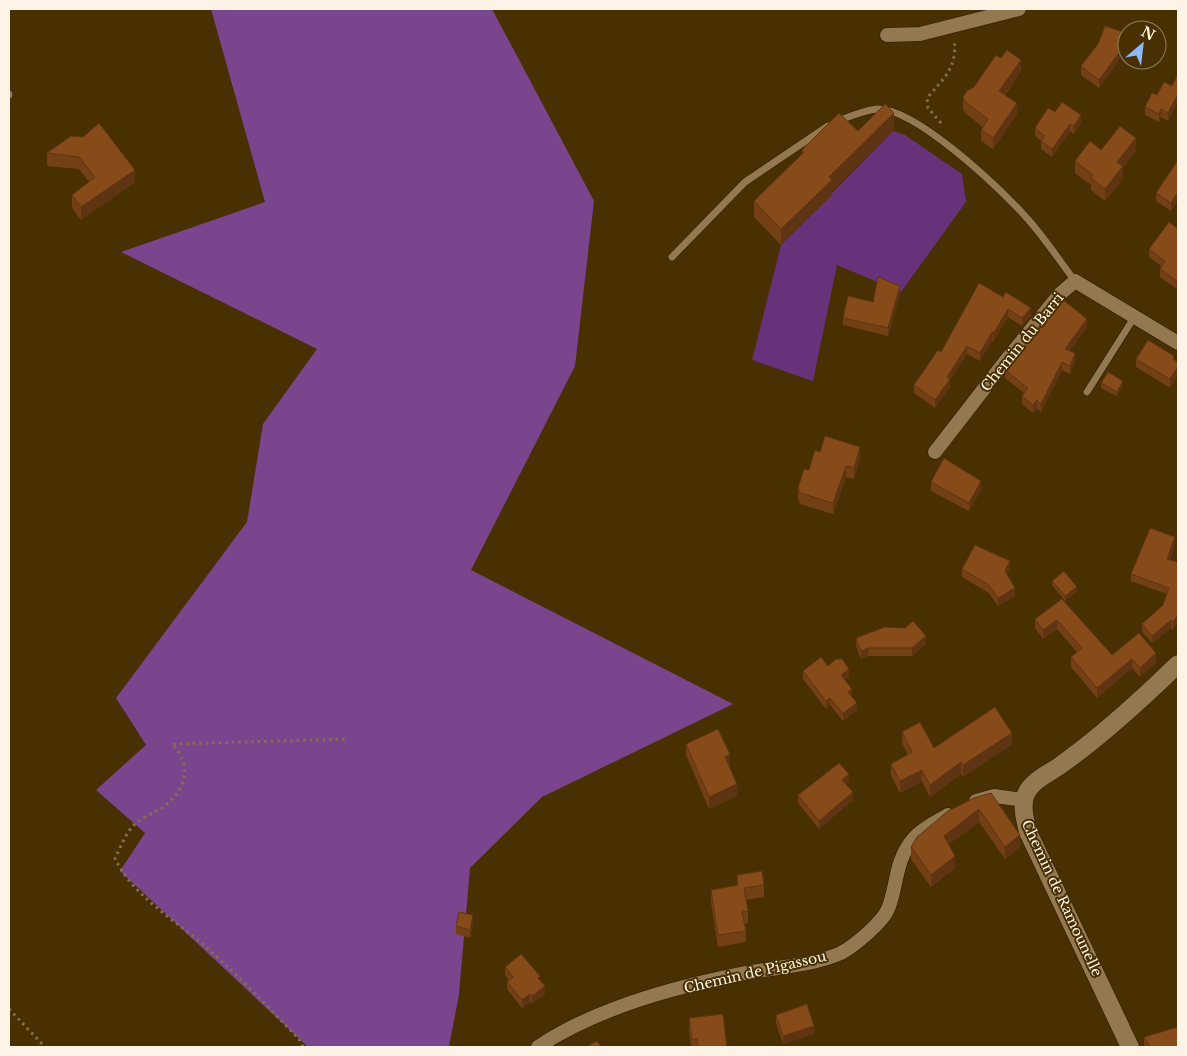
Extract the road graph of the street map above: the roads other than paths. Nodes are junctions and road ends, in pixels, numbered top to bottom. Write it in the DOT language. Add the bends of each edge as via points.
graph roads {
  1 [pos="1019,9"];
  2 [pos="887,35"];
  3 [pos="672,256"];
  4 [pos="1075,281"];
  5 [pos="1135,316"];
  6 [pos="1178,343"];
  7 [pos="1087,392"];
  8 [pos="935,452"];
  9 [pos="1178,664"];
  10 [pos="1024,800"];
  11 [pos="538,1047"];
  12 [pos="1130,1047"];
  1 -- 2 [label="street" via="920,34"];
  3 -- 4 [label="lane" via="745,182 835,121 878,109 900,113 918,123 982,174 1024,215"];
  4 -- 5 [label="street, Chemin du Barri"];
  4 -- 8 [label="street, Chemin du Barri" via="1060,294"];
  5 -- 6 [label="street, Chemin du Barri"];
  5 -- 7 [label="lane"];
  9 -- 10 [label="street, Chemin de Ramounelle" via="1121,718 1038,780"];
  10 -- 11 [label="street, Chemin de Pigassou" via="994,796 961,808 914,838 904,852 894,878 888,910 869,932 841,953 792,966 744,973 635,1003 581,1021"];
  10 -- 12 [label="street, Chemin de Ramounelle" via="1028,832"];
}
